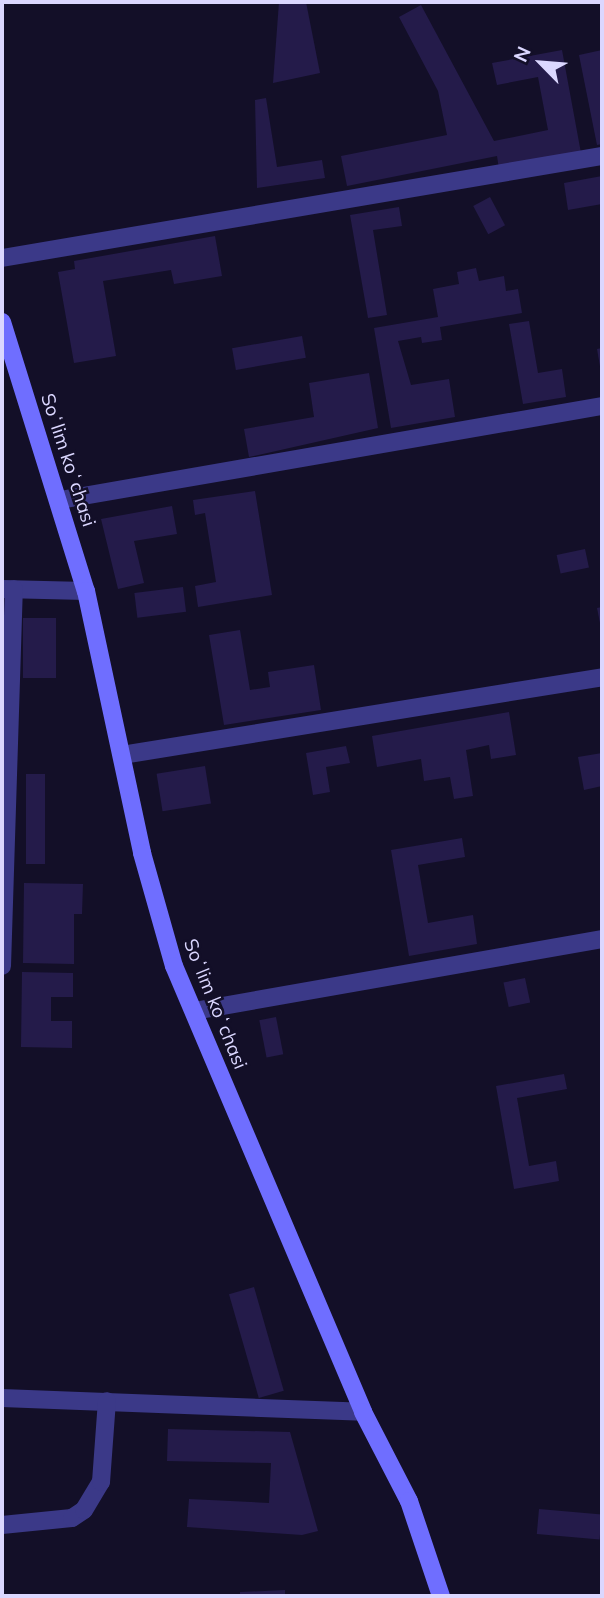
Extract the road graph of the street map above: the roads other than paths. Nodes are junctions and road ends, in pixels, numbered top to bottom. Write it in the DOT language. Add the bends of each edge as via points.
graph roads {
  1 [pos="602,156"];
  2 [pos="2,258"];
  3 [pos="2,322"];
  4 [pos="602,406"];
  5 [pos="60,500"];
  6 [pos="8,589"];
  7 [pos="86,591"];
  8 [pos="602,677"];
  9 [pos="122,755"];
  10 [pos="602,939"];
  11 [pos="2,966"];
  12 [pos="194,1011"];
  13 [pos="2,1398"];
  14 [pos="107,1401"];
  15 [pos="363,1412"];
  16 [pos="2,1525"];
  17 [pos="441,1596"];
  1 -- 2 [label="street"];
  3 -- 5 [label="street, Soʻlim koʻchasi"];
  4 -- 5 [label="street"];
  5 -- 7 [label="street, Soʻlim koʻchasi"];
  6 -- 7 [label="street"];
  6 -- 11 [label="street"];
  7 -- 9 [label="street, Soʻlim koʻchasi"];
  8 -- 9 [label="street"];
  9 -- 12 [label="street, Soʻlim koʻchasi" via="174,966"];
  10 -- 12 [label="street"];
  12 -- 15 [label="street, Soʻlim koʻchasi"];
  13 -- 14 [label="street"];
  14 -- 15 [label="street"];
  14 -- 16 [label="street" via="101,1482 85,1510 59,1521"];
  15 -- 17 [label="street, Soʻlim koʻchasi" via="409,1501"];
}
